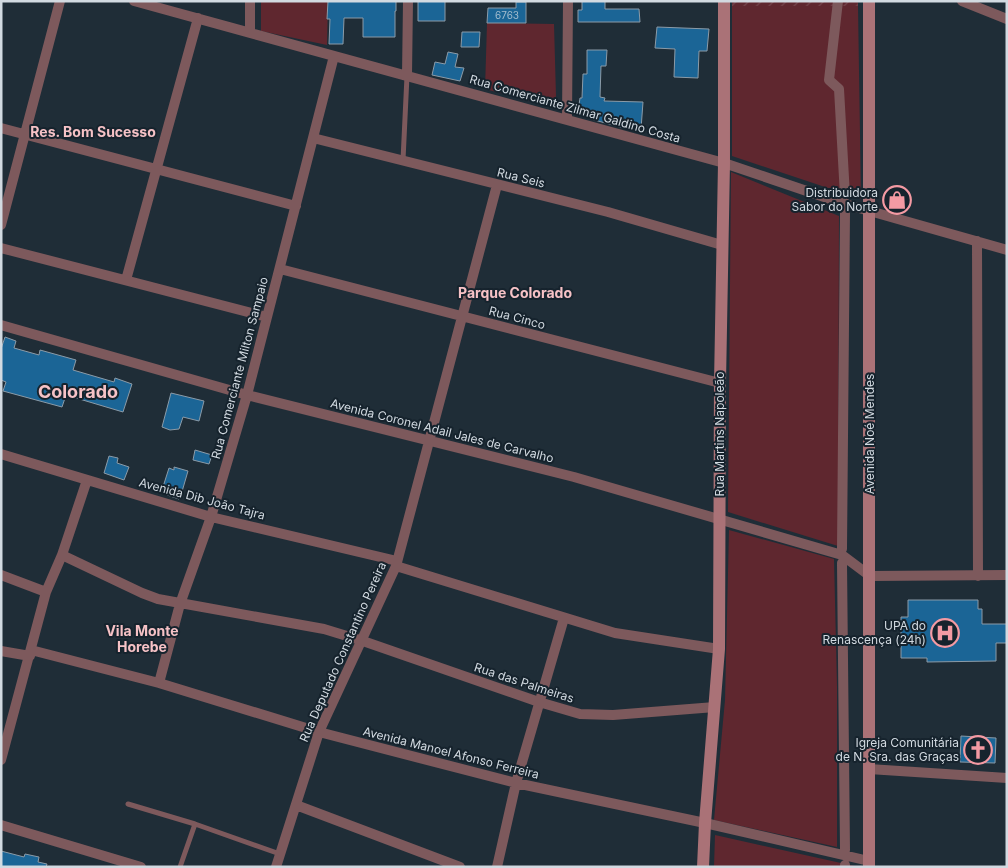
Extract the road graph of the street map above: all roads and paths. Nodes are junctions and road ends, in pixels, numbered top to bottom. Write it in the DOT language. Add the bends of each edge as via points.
graph roads {
  1 [pos="60,1"];
  2 [pos="134,1"];
  3 [pos="250,1"];
  4 [pos="408,1"];
  5 [pos="568,1"];
  6 [pos="724,1"];
  7 [pos="838,1"];
  8 [pos="869,1"];
  9 [pos="962,1"];
  10 [pos="198,18"];
  11 [pos="1007,19"];
  12 [pos="250,33"];
  13 [pos="334,56"];
  14 [pos="407,75"];
  15 [pos="567,119"];
  16 [pos="1,128"];
  17 [pos="25,134"];
  18 [pos="313,138"];
  19 [pos="404,160"];
  20 [pos="724,163"];
  21 [pos="157,169"];
  22 [pos="497,185"];
  23 [pos="845,196"];
  24 [pos="296,206"];
  25 [pos="869,210"];
  26 [pos="845,212"];
  27 [pos="1,225"];
  28 [pos="977,241"];
  29 [pos="722,245"];
  30 [pos="1,248"];
  31 [pos="1007,250"];
  32 [pos="280,269"];
  33 [pos="126,280"];
  34 [pos="463,316"];
  35 [pos="267,317"];
  36 [pos="1,325"];
  37 [pos="720,383"];
  38 [pos="247,395"];
  39 [pos="428,441"];
  40 [pos="1,454"];
  41 [pos="87,480"];
  42 [pos="211,517"];
  43 [pos="720,520"];
  44 [pos="842,549"];
  45 [pos="62,555"];
  46 [pos="397,564"];
  47 [pos="842,564"];
  48 [pos="1,575"];
  49 [pos="1007,575"];
  50 [pos="870,576"];
  51 [pos="978,576"];
  52 [pos="46,592"];
  53 [pos="180,604"];
  54 [pos="564,618"];
  55 [pos="360,640"];
  56 [pos="719,649"];
  57 [pos="1,651"];
  58 [pos="31,653"];
  59 [pos="159,683"];
  60 [pos="538,702"];
  61 [pos="715,707"];
  62 [pos="319,732"];
  63 [pos="1,760"];
  64 [pos="869,769"];
  65 [pos="1007,778"];
  66 [pos="516,783"];
  67 [pos="128,804"];
  68 [pos="296,806"];
  69 [pos="705,823"];
  70 [pos="195,824"];
  71 [pos="1,825"];
  72 [pos="845,850"];
  73 [pos="280,854"];
  74 [pos="869,864"];
  75 [pos="141,867"];
  76 [pos="180,867"];
  77 [pos="276,867"];
  78 [pos="460,867"];
  79 [pos="497,867"];
  80 [pos="703,867"];
  1 -- 17 [label="street"];
  2 -- 10 [label="street, Rua Comerciante Zilmar Galdino Costa"];
  3 -- 12 [label="street"];
  4 -- 14 [label="street"];
  5 -- 15 [label="street"];
  6 -- 20 [label="main road, Rua Martins Napoleão"];
  7 -- 23 [label="street" via="829,80 839,88"];
  8 -- 25 [label="main road, Avenida Noé Mendes"];
  9 -- 11 [label="street"];
  10 -- 12 [label="street, Rua Comerciante Zilmar Galdino Costa"];
  10 -- 21 [label="street"];
  12 -- 13 [label="street, Rua Comerciante Zilmar Galdino Costa"];
  13 -- 14 [label="street, Rua Comerciante Zilmar Galdino Costa"];
  13 -- 18 [label="street, Rua Comerciante Milton Sampaio"];
  14 -- 15 [label="street, Rua Comerciante Zilmar Galdino Costa"];
  14 -- 19 [label="lane"];
  15 -- 20 [label="street, Rua Comerciante Zilmar Galdino Costa"];
  16 -- 17 [label="street"];
  17 -- 21 [label="street"];
  17 -- 27 [label="street"];
  18 -- 19 [label="street, Rua Seis"];
  18 -- 24 [label="street, Rua Comerciante Milton Sampaio"];
  19 -- 22 [label="street, Rua Seis"];
  20 -- 25 [label="street, Rua Comerciante Zilmar Galdino Costa"];
  20 -- 29 [label="main road, Rua Martins Napoleão"];
  21 -- 24 [label="street"];
  21 -- 33 [label="street"];
  22 -- 29 [label="street, Rua Seis" via="608,212"];
  22 -- 34 [label="street, Rua Deputado Constantino Pereira"];
  24 -- 32 [label="street, Rua Comerciante Milton Sampaio"];
  25 -- 28 [label="street, Rua Comerciante Zilmar Galdino Costa"];
  25 -- 50 [label="main road, Avenida Noé Mendes"];
  26 -- 44 [label="street"];
  28 -- 31 [label="street, Rua Comerciante Zilmar Galdino Costa"];
  28 -- 51 [label="street"];
  29 -- 37 [label="main road, Rua Martins Napoleão"];
  30 -- 33 [label="street"];
  32 -- 34 [label="street, Rua Cinco"];
  32 -- 35 [label="street, Rua Comerciante Milton Sampaio"];
  33 -- 35 [label="street"];
  34 -- 37 [label="street, Rua Cinco"];
  34 -- 39 [label="street, Rua Deputado Constantino Pereira"];
  35 -- 38 [label="street, Rua Comerciante Milton Sampaio"];
  36 -- 38 [label="street, Avenida Coronel Adail Jales de Carvalho"];
  37 -- 43 [label="main road, Rua Martins Napoleão"];
  38 -- 39 [label="street, Avenida Coronel Adail Jales de Carvalho"];
  38 -- 42 [label="street, Rua Comerciante Milton Sampaio"];
  39 -- 43 [label="street, Avenida Coronel Adail Jales de Carvalho" via="574,477"];
  39 -- 46 [label="street, Rua Deputado Constantino Pereira"];
  40 -- 41 [label="street, Avenida Dib João Tajra"];
  41 -- 42 [label="street, Avenida Dib João Tajra"];
  41 -- 45 [label="street"];
  42 -- 46 [label="street, Avenida Dib João Tajra"];
  42 -- 53 [label="street, Rua Comerciante Milton Sampaio"];
  43 -- 50 [label="street, Avenida Coronel Adail Jales de Carvalho" via="842,555"];
  43 -- 56 [label="main road, Rua Martins Napoleão"];
  45 -- 52 [label="street"];
  45 -- 53 [label="street" via="142,594"];
  46 -- 54 [label="street, Avenida Dib João Tajra"];
  46 -- 55 [label="street, Rua Deputado Constantino Pereira"];
  47 -- 72 [label="street"];
  48 -- 52 [label="street"];
  49 -- 51 [label="street"];
  50 -- 51 [label="street"];
  50 -- 64 [label="main road, Avenida Noé Mendes"];
  52 -- 58 [label="street"];
  53 -- 55 [label="street" via="324,630"];
  53 -- 59 [label="street, Rua Comerciante Milton Sampaio"];
  54 -- 56 [label="street, Avenida Dib João Tajra" via="615,633"];
  54 -- 60 [label="street"];
  55 -- 60 [label="street, Rua das Palmeiras"];
  55 -- 62 [label="street, Rua Deputado Constantino Pereira"];
  56 -- 61 [label="main road, Rua Martins Napoleão"];
  57 -- 58 [label="street, Avenida Manoel Afonso Ferreira"];
  58 -- 59 [label="street, Avenida Manoel Afonso Ferreira"];
  58 -- 63 [label="street"];
  59 -- 62 [label="street, Avenida Manoel Afonso Ferreira"];
  60 -- 61 [label="street, Rua das Palmeiras" via="594,715"];
  60 -- 66 [label="street"];
  61 -- 69 [label="main road, Rua Martins Napoleão"];
  62 -- 66 [label="street, Avenida Manoel Afonso Ferreira"];
  62 -- 68 [label="street, Rua Deputado Constantino Pereira"];
  64 -- 65 [label="street"];
  64 -- 74 [label="main road, Avenida Noé Mendes"];
  66 -- 69 [label="street, Avenida Manoel Afonso Ferreira"];
  66 -- 79 [label="street"];
  67 -- 70 [label="lane"];
  68 -- 73 [label="street, Rua Deputado Constantino Pereira"];
  68 -- 78 [label="street"];
  69 -- 74 [label="street, Avenida Manoel Afonso Ferreira"];
  69 -- 80 [label="main road, Rua Martins Napoleão"];
  70 -- 73 [label="lane"];
  70 -- 76 [label="lane"];
  71 -- 75 [label="street"];
  73 -- 77 [label="street, Rua Deputado Constantino Pereira"];
}
